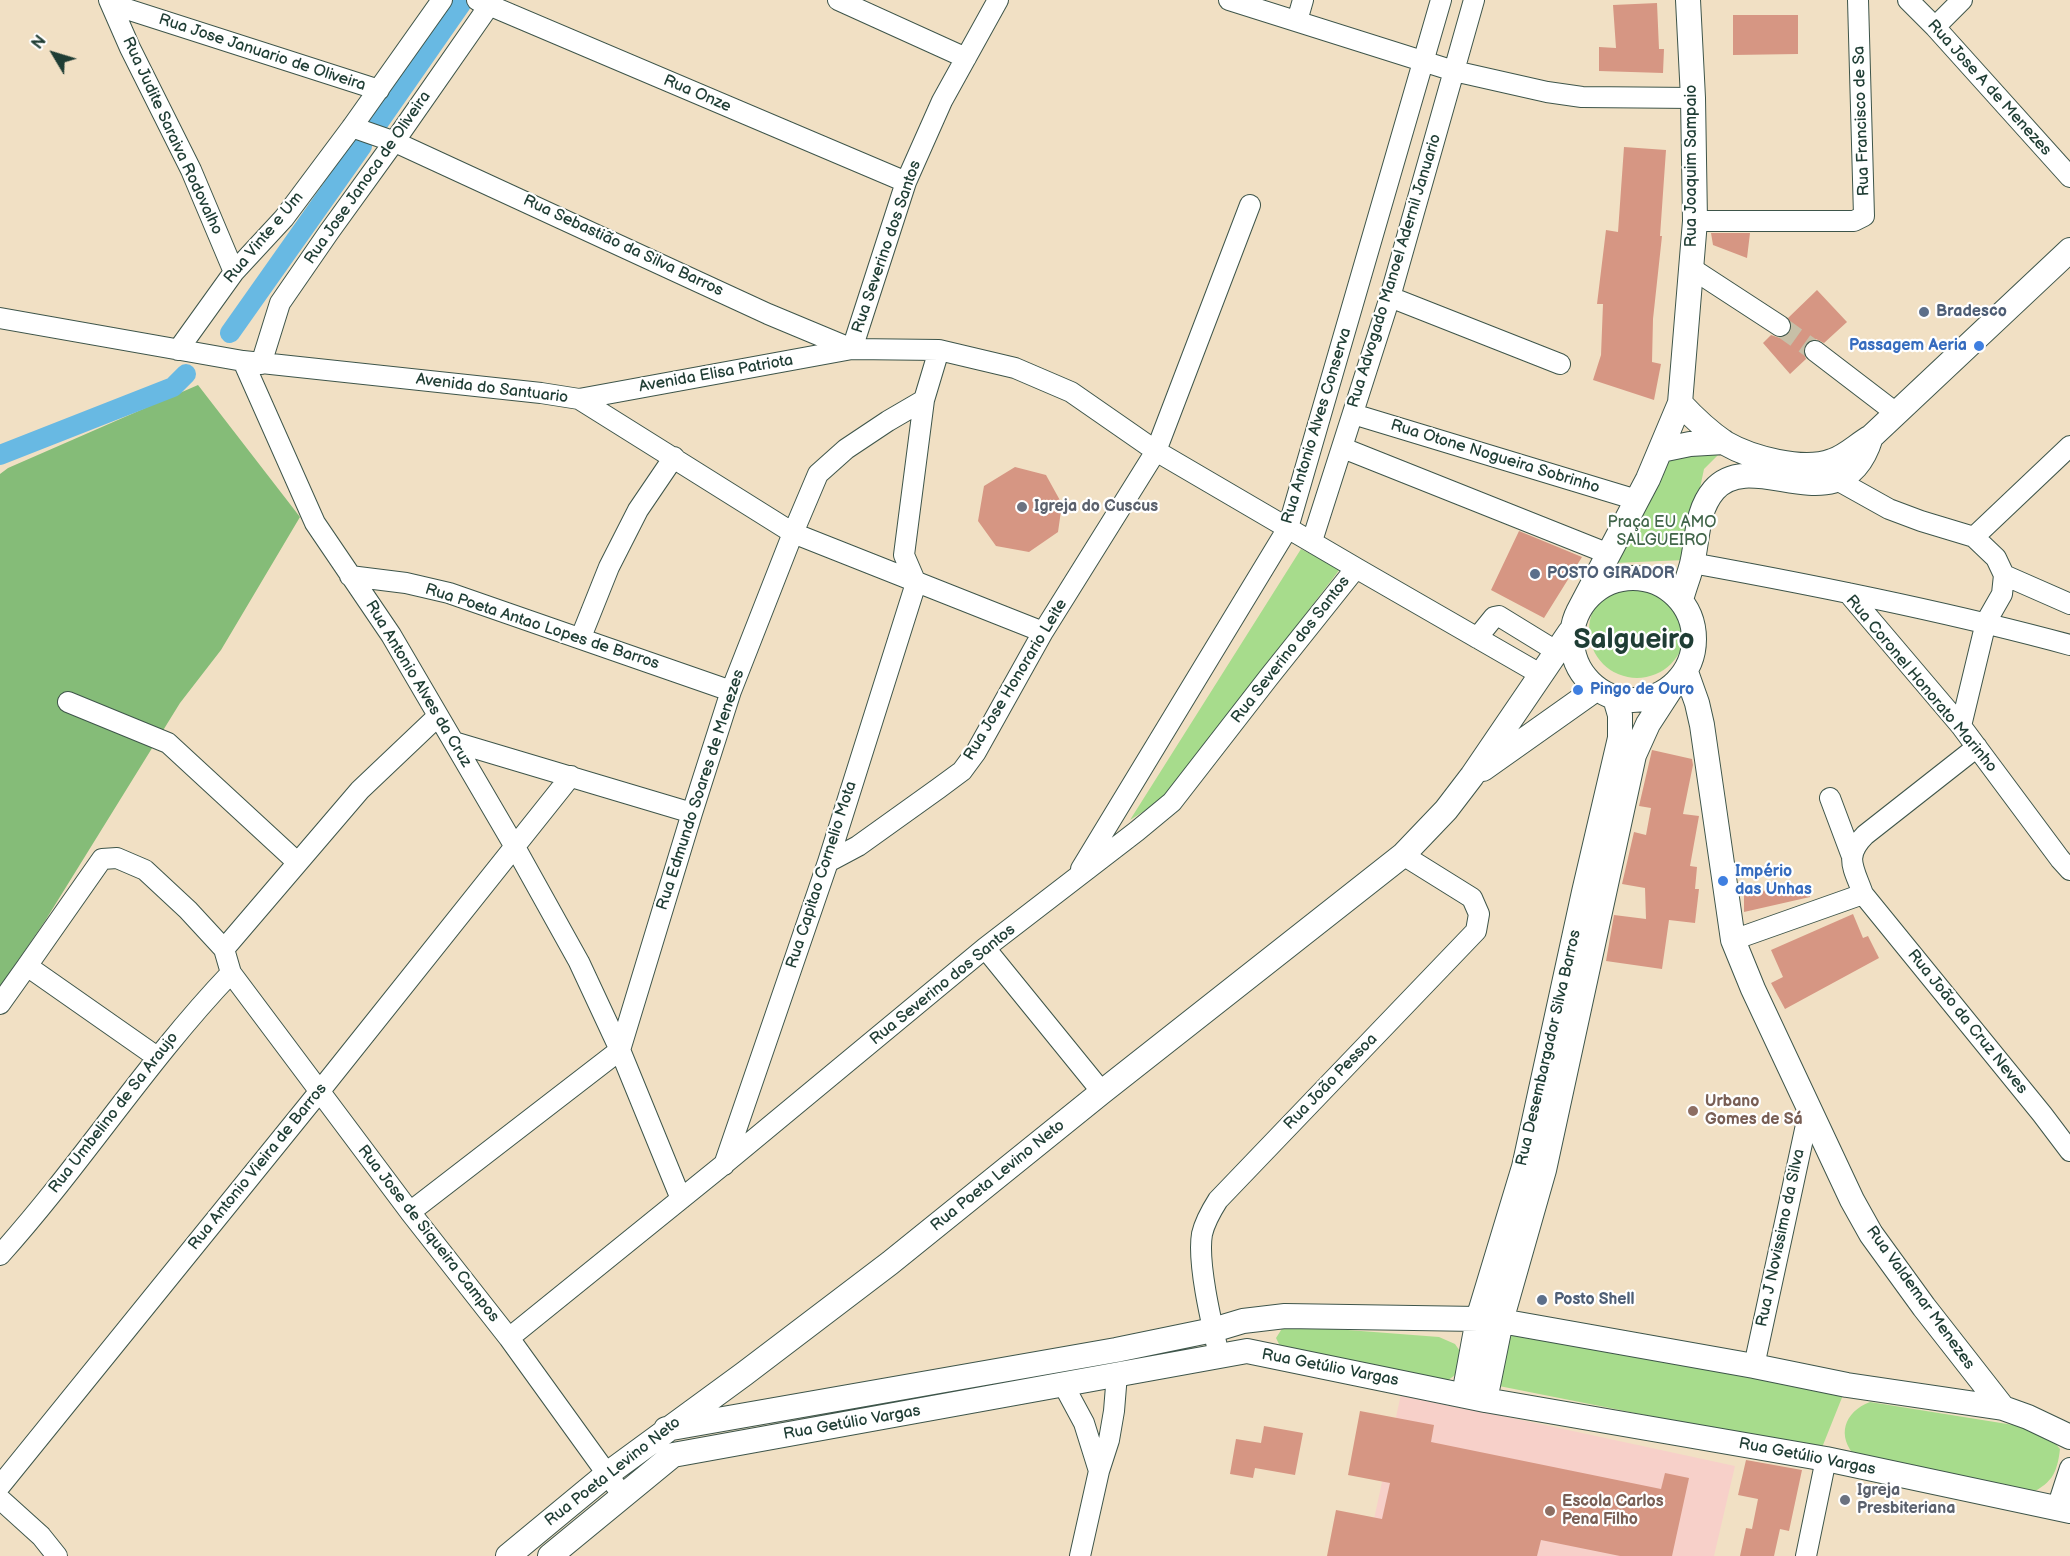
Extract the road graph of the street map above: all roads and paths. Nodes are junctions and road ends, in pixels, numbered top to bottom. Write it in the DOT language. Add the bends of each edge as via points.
graph roads {
  1 [pos="442,0"];
  2 [pos="838,0"];
  3 [pos="998,0"];
  4 [pos="1229,0"];
  5 [pos="1303,0"];
  6 [pos="1441,0"];
  7 [pos="1474,0"];
  8 [pos="1688,0"];
  9 [pos="1858,0"];
  10 [pos="1908,0"];
  11 [pos="1962,0"];
  12 [pos="110,2"];
  13 [pos="484,2"];
  14 [pos="1297,21"];
  15 [pos="1935,27"];
  16 [pos="966,58"];
  17 [pos="1424,61"];
  18 [pos="1454,71"];
  19 [pos="379,90"];
  20 [pos="1693,98"];
  21 [pos="355,128"];
  22 [pos="394,142"];
  23 [pos="2070,177"];
  24 [pos="906,182"];
  25 [pos="1250,205"];
  26 [pos="1695,221"];
  27 [pos="2070,250"];
  28 [pos="1691,268"];
  29 [pos="234,272"];
  30 [pos="1390,297"];
  31 [pos="0,304"];
  32 [pos="7,319"];
  33 [pos="1780,326"];
  34 [pos="852,349"];
  35 [pos="181,350"];
  36 [pos="939,350"];
  37 [pos="1815,351"];
  38 [pos="252,362"];
  39 [pos="1560,364"];
  40 [pos="579,399"];
  41 [pos="924,400"];
  42 [pos="1680,403"];
  43 [pos="1896,413"];
  44 [pos="1353,414"];
  45 [pos="1871,437"];
  46 [pos="1724,442"];
  47 [pos="2070,446"];
  48 [pos="1342,448"];
  49 [pos="1156,450"];
  50 [pos="1661,450"];
  51 [pos="674,457"];
  52 [pos="1837,480"];
  53 [pos="1637,500"];
  54 [pos="1288,528"];
  55 [pos="793,533"];
  56 [pos="1974,537"];
  57 [pos="1312,541"];
  58 [pos="1609,554"];
  59 [pos="1692,563"];
  60 [pos="1356,568"];
  61 [pos="2004,575"];
  62 [pos="350,576"];
  63 [pos="916,583"];
  64 [pos="1848,593"];
  65 [pos="1681,600"];
  66 [pos="2070,604"];
  67 [pos="1986,622"];
  68 [pos="1043,632"];
  69 [pos="1568,632"];
  70 [pos="581,638"];
  71 [pos="1477,638"];
  72 [pos="2070,645"];
  73 [pos="1540,674"];
  74 [pos="1679,680"];
  75 [pos="731,691"];
  76 [pos="1605,694"];
  77 [pos="68,702"];
  78 [pos="438,716"];
  79 [pos="1961,726"];
  80 [pos="454,742"];
  81 [pos="1977,747"];
  82 [pos="571,776"];
  83 [pos="1472,776"];
  84 [pos="1830,798"];
  85 [pos="692,813"];
  86 [pos="515,847"];
  87 [pos="1853,850"];
  88 [pos="1403,855"];
  89 [pos="297,862"];
  90 [pos="828,862"];
  91 [pos="2070,870"];
  92 [pos="1076,878"];
  93 [pos="1594,894"];
  94 [pos="1863,894"];
  95 [pos="1733,940"];
  96 [pos="986,948"];
  97 [pos="224,949"];
  98 [pos="27,966"];
  99 [pos="231,973"];
  100 [pos="0,1004"];
  101 [pos="620,1050"];
  102 [pos="157,1057"];
  103 [pos="319,1092"];
  104 [pos="1102,1092"];
  105 [pos="1809,1111"];
  106 [pos="2070,1151"];
  107 [pos="723,1165"];
  108 [pos="681,1199"];
  109 [pos="410,1212"];
  110 [pos="0,1255"];
  111 [pos="1489,1320"];
  112 [pos="1213,1330"];
  113 [pos="509,1338"];
  114 [pos="1116,1350"];
  115 [pos="1219,1355"];
  116 [pos="1060,1359"];
  117 [pos="1754,1366"];
  118 [pos="1117,1374"];
  119 [pos="1063,1384"];
  120 [pos="1474,1398"];
  121 [pos="2003,1408"];
  122 [pos="666,1429"];
  123 [pos="2070,1437"];
  124 [pos="1826,1459"];
  125 [pos="2070,1468"];
  126 [pos="1099,1471"];
  127 [pos="606,1475"];
  128 [pos="0,1486"];
  129 [pos="622,1496"];
  130 [pos="0,1499"];
  131 [pos="2063,1510"];
  132 [pos="57,1556"];
  133 [pos="508,1556"];
  134 [pos="550,1556"];
  135 [pos="1080,1556"];
  136 [pos="1806,1556"];
  1 -- 19 [label="street, Rua Vinte e Um"];
  2 -- 16 [label="street"];
  3 -- 16 [label="street, Rua Severino dos Santos"];
  4 -- 14 [label="street"];
  5 -- 14 [label="street"];
  6 -- 17 [label="street, Rua Antonio Alves Conserva"];
  7 -- 18 [label="street, Rua Advogado Manoel Adernil Januario"];
  8 -- 20 [label="main road, Rua Joaquim Sampaio"];
  9 -- 26 [label="street, Rua Francisco de Sa" via="1864,216 1854,221"];
  10 -- 15 [label="street, Rua Jose A de Menezes"];
  11 -- 15 [label="street"];
  12 -- 19 [label="street, Rua Jose Januario de Oliveira"];
  12 -- 29 [label="street, Rua Judite Saraiva Rodovalho" via="191,170"];
  13 -- 22 [label="street, Rua Jose Janoca de Oliveira"];
  13 -- 24 [label="street, Rua Onze"];
  14 -- 17 [label="street"];
  15 -- 23 [label="street, Rua Jose A de Menezes"];
  16 -- 24 [label="street, Rua Severino dos Santos"];
  17 -- 18 [label="street"];
  17 -- 54 [label="street, Rua Antonio Alves Conserva"];
  18 -- 20 [label="street" via="1582,98"];
  18 -- 30 [label="street, Rua Advogado Manoel Adernil Januario"];
  19 -- 21 [label="street, Rua Vinte e Um"];
  20 -- 26 [label="main road, Rua Joaquim Sampaio"];
  21 -- 22 [label="street, Rua Sebastião da Silva Barros"];
  21 -- 29 [label="street, Rua Vinte e Um" via="284,218"];
  22 -- 34 [label="street, Rua Sebastião da Silva Barros"];
  22 -- 38 [label="street, Rua Jose Janoca de Oliveira" via="280,303"];
  24 -- 34 [label="street, Rua Severino dos Santos"];
  25 -- 49 [label="street, Rua Jose Honorario Leite"];
  26 -- 28 [label="main road, Rua Joaquim Sampaio"];
  27 -- 43 [label="main road"];
  28 -- 33 [label="street"];
  28 -- 42 [label="main road, Rua Joaquim Sampaio"];
  29 -- 35 [label="street, Rua Vinte e Um"];
  30 -- 39 [label="street"];
  30 -- 44 [label="street, Rua Advogado Manoel Adernil Januario"];
  31 -- 32 [label="street"];
  32 -- 35 [label="street"];
  34 -- 36 [label="street, Rua Severino dos Santos"];
  34 -- 40 [label="street, Avenida Elisa Patriota"];
  35 -- 38 [label="street"];
  36 -- 41 [label="street"];
  36 -- 49 [label="street, Rua Severino dos Santos" via="1015,368 1071,392"];
  37 -- 43 [label="street"];
  38 -- 40 [label="street, Avenida do Santuario"];
  38 -- 62 [label="street, Rua Antonio Alves da Cruz" via="315,524"];
  40 -- 51 [label="street, Avenida do Santuario"];
  41 -- 55 [label="street, Rua Edmundo Soares de Menezes" via="846,449 818,474"];
  41 -- 63 [label="street" via="904,555"];
  42 -- 46 [label="main road"];
  42 -- 50 [label="main road, Rua Joaquim Sampaio"];
  43 -- 45 [label="main road"];
  44 -- 48 [label="street, Rua Advogado Manoel Adernil Januario"];
  44 -- 53 [label="street, Rua Otone Nogueira Sobrinho"];
  45 -- 46 [label="main road" via="1832,461 1815,465 1772,460"];
  45 -- 52 [label="main road" via="1858,466"];
  46 -- 50 [label="main road"];
  47 -- 56 [label="street"];
  48 -- 57 [label="street, Rua Advogado Manoel Adernil Januario"];
  48 -- 58 [label="street"];
  49 -- 54 [label="street, Rua Severino dos Santos"];
  49 -- 68 [label="street, Rua Jose Honorario Leite"];
  50 -- 53 [label="main road, Rua Joaquim Sampaio"];
  51 -- 55 [label="street, Avenida do Santuario"];
  51 -- 70 [label="street" via="633,519"];
  52 -- 56 [label="street" via="1889,509"];
  52 -- 59 [label="main road" via="1809,483 1733,477 1724,482 1702,509"];
  53 -- 58 [label="main road, Rua Joaquim Sampaio"];
  54 -- 57 [label="street, Rua Severino dos Santos"];
  54 -- 92 [label="street, Rua Antonio Alves Conserva"];
  55 -- 63 [label="street, Avenida do Santuario"];
  55 -- 75 [label="street, Rua Edmundo Soares de Menezes"];
  56 -- 61 [label="street" via="1996,558"];
  57 -- 60 [label="street, Rua Severino dos Santos"];
  58 -- 69 [label="main road, Rua Joaquim Sampaio"];
  59 -- 64 [label="street, Rua Coronel Honorato Marinho"];
  59 -- 65 [label="main road"];
  60 -- 71 [label="street"];
  60 -- 92 [label="street, Rua Severino dos Santos" via="1172,802"];
  61 -- 66 [label="street"];
  61 -- 67 [label="street" via="2002,594"];
  62 -- 70 [label="street, Rua Poeta Antao Lopes de Barros" via="449,593"];
  62 -- 78 [label="street, Rua Antonio Alves da Cruz" via="391,634"];
  63 -- 68 [label="street, Avenida do Santuario"];
  63 -- 90 [label="street, Rua Capitao Cornelio Mota"];
  64 -- 67 [label="street"];
  64 -- 79 [label="street, Rua Coronel Honorato Marinho"];
  65 -- 69 [label="main road" via="1665,586 1647,579 1626,578 1607,584 1590,596"];
  65 -- 74 [label="main road" via="1691,617 1695,637 1693,656"];
  67 -- 72 [label="street"];
  67 -- 79 [label="street"];
  68 -- 90 [label="street, Rua Jose Honorario Leite" via="962,771 858,846"];
  69 -- 71 [label="street" via="1499,616"];
  69 -- 73 [label="main road, Rua Poeta Levino Neto"];
  69 -- 76 [label="main road" via="1582,673"];
  70 -- 75 [label="street, Rua Poeta Antao Lopes de Barros"];
  71 -- 73 [label="street"];
  73 -- 83 [label="main road, Rua Poeta Levino Neto"];
  74 -- 76 [label="main road" via="1654,697 1635,701"];
  74 -- 93 [label="main road, Rua Desembargador Silva Barros" via="1648,724 1634,755"];
  74 -- 95 [label="main road, Rua Valdemar Menezes" via="1697,704"];
  75 -- 85 [label="street, Rua Edmundo Soares de Menezes"];
  76 -- 83 [label="main road, Rua Poeta Levino Neto"];
  76 -- 93 [label="main road, Rua Desembargador Silva Barros" via="1620,715 1620,738"];
  77 -- 89 [label="street" via="168,743"];
  78 -- 80 [label="street, Rua Antonio Alves da Cruz"];
  78 -- 89 [label="street" via="360,790"];
  79 -- 81 [label="street, Rua Coronel Honorato Marinho"];
  80 -- 82 [label="street"];
  80 -- 86 [label="street, Rua Antonio Alves da Cruz"];
  81 -- 87 [label="street" via="1865,835"];
  81 -- 91 [label="street, Rua Coronel Honorato Marinho"];
  82 -- 85 [label="street"];
  82 -- 86 [label="street, Rua Antonio Vieira de Barros"];
  83 -- 88 [label="main road, Rua Poeta Levino Neto"];
  84 -- 87 [label="street"];
  85 -- 101 [label="street, Rua Edmundo Soares de Menezes"];
  86 -- 101 [label="street, Rua Antonio Alves da Cruz" via="579,962"];
  86 -- 103 [label="street, Rua Antonio Vieira de Barros"];
  87 -- 94 [label="street" via="1853,865"];
  88 -- 104 [label="main road, Rua Poeta Levino Neto"];
  88 -- 112 [label="street, Rua João Pessoa" via="1472,898 1479,914 1476,931 1226,1191 1208,1215 1201,1251"];
  89 -- 97 [label="street"];
  90 -- 107 [label="street, Rua Capitao Cornelio Mota"];
  92 -- 96 [label="street, Rua Severino dos Santos"];
  93 -- 111 [label="main road, Rua Desembargador Silva Barros" via="1534,1168"];
  94 -- 95 [label="street"];
  94 -- 106 [label="street, Rua João da Cruz Neves"];
  95 -- 105 [label="main road, Rua Valdemar Menezes"];
  96 -- 104 [label="street"];
  96 -- 107 [label="street, Rua Severino dos Santos"];
  97 -- 98 [label="street" via="145,870 117,858 102,859"];
  97 -- 99 [label="street"];
  98 -- 100 [label="street"];
  98 -- 102 [label="street"];
  99 -- 102 [label="street, Rua Umbelino de Sa Araujo"];
  99 -- 103 [label="street, Rua Jose de Siqueira Campos"];
  101 -- 108 [label="street, Rua Antonio Alves da Cruz"];
  101 -- 109 [label="street"];
  102 -- 110 [label="street, Rua Umbelino de Sa Araujo"];
  103 -- 109 [label="street, Rua Jose de Siqueira Campos"];
  103 -- 128 [label="street, Rua Antonio Vieira de Barros"];
  104 -- 122 [label="main road, Rua Poeta Levino Neto" via="890,1263"];
  105 -- 117 [label="street, Rua J Novissimo da Silva"];
  105 -- 121 [label="main road, Rua Valdemar Menezes" via="1851,1200 1886,1257"];
  107 -- 108 [label="street, Rua Severino dos Santos"];
  108 -- 113 [label="street, Rua Severino dos Santos"];
  109 -- 113 [label="street, Rua Jose de Siqueira Campos"];
  111 -- 112 [label="main road, Rua Getúlio Vargas" via="1285,1316 1243,1321"];
  111 -- 117 [label="main road, Rua Getúlio Vargas"];
  111 -- 120 [label="main road, Rua Desembargador Silva Barros"];
  112 -- 114 [label="main road, Rua Getúlio Vargas"];
  112 -- 115 [label="street, Rua João Pessoa"];
  113 -- 127 [label="street, Rua Jose de Siqueira Campos"];
  114 -- 116 [label="main road, Rua Getúlio Vargas"];
  114 -- 118 [label="main road"];
  115 -- 118 [label="main road, Rua Getúlio Vargas"];
  115 -- 120 [label="main road, Rua Getúlio Vargas" via="1268,1355"];
  116 -- 119 [label="main road"];
  116 -- 122 [label="main road, Rua Getúlio Vargas"];
  117 -- 121 [label="main road, Rua Getúlio Vargas" via="1846,1385"];
  118 -- 119 [label="main road, Rua Getúlio Vargas"];
  118 -- 126 [label="street" via="1109,1440"];
  119 -- 126 [label="street" via="1084,1423"];
  119 -- 129 [label="main road, Rua Getúlio Vargas" via="673,1455"];
  120 -- 124 [label="main road, Rua Getúlio Vargas"];
  121 -- 123 [label="main road, Rua Getúlio Vargas"];
  122 -- 127 [label="main road, Rua Poeta Levino Neto"];
  124 -- 131 [label="main road, Rua Getúlio Vargas"];
  124 -- 136 [label="street"];
  125 -- 131 [label="street"];
  126 -- 135 [label="street"];
  127 -- 129 [label="street, Rua Jose de Siqueira Campos"];
  127 -- 133 [label="main road, Rua Poeta Levino Neto"];
  129 -- 134 [label="main road, Rua Getúlio Vargas"];
  130 -- 132 [label="street"];
}
